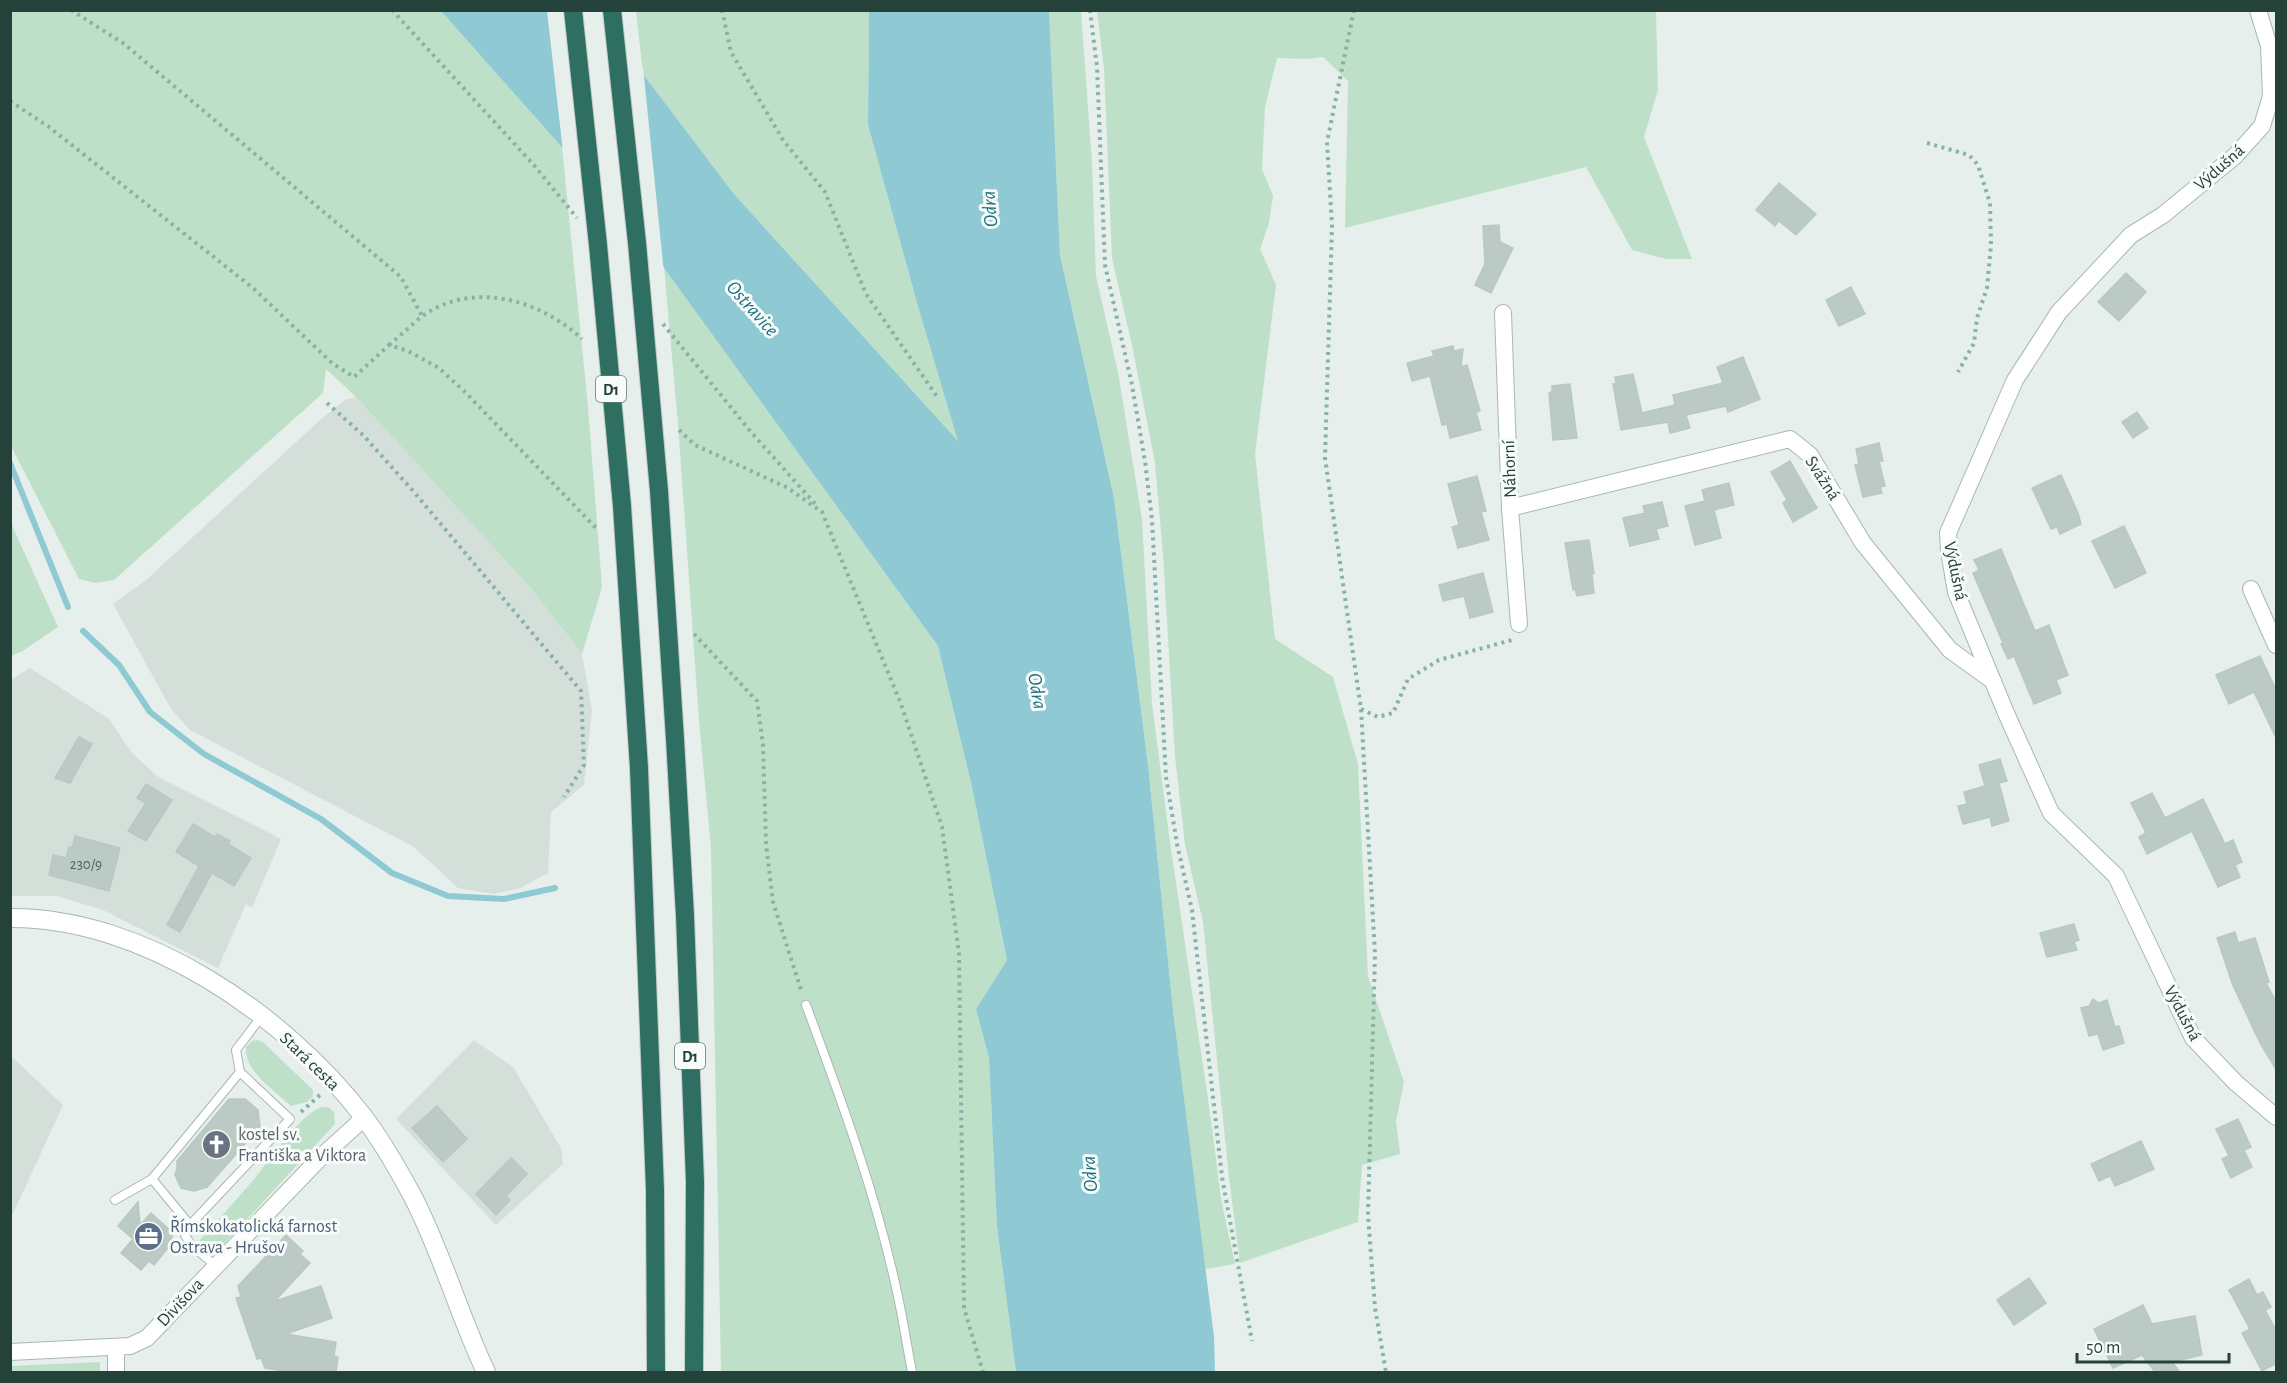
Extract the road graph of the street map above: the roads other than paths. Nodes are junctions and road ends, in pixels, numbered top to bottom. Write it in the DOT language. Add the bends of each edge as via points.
graph roads {
  1 [pos="573,10"];
  2 [pos="612,10"];
  3 [pos="2258,10"];
  4 [pos="1503,314"];
  5 [pos="1510,508"];
  6 [pos="2251,589"];
  7 [pos="1519,624"];
  8 [pos="2277,645"];
  9 [pos="1993,682"];
  10 [pos="10,918"];
  11 [pos="806,1005"];
  12 [pos="261,1017"];
  13 [pos="240,1072"];
  14 [pos="2277,1117"];
  15 [pos="364,1118"];
  16 [pos="152,1179"];
  17 [pos="114,1200"];
  18 [pos="190,1225"];
  19 [pos="215,1265"];
  20 [pos="116,1347"];
  21 [pos="10,1352"];
  22 [pos="477,1354"];
  23 [pos="116,1372"];
  24 [pos="482,1372"];
  25 [pos="486,1372"];
  26 [pos="656,1372"];
  27 [pos="694,1372"];
  28 [pos="912,1372"];
  1 -- 26 [label="highway, D1, bridge" via="622,506 639,768 655,1190"];
  2 -- 27 [label="highway, D1, bridge" via="659,491 675,739 695,1182"];
  3 -- 9 [label="street, Výdušná" via="2269,46 2271,86 2262,126 2235,156 2163,215 2131,235 2059,312 2015,380 1948,533 1956,592"];
  4 -- 5 [label="street, Náhorní"];
  5 -- 7 [label="street, Náhorní"];
  5 -- 9 [label="street, Svážná" via="1790,439 1810,455 1863,543 1950,650"];
  6 -- 8 [label="street"];
  9 -- 14 [label="street, Výdušná" via="2051,813 2116,876 2193,1038 2236,1083"];
  10 -- 12 [label="street, Stará cesta" via="82,925 136,943 193,971"];
  11 -- 28 [label="lane" via="868,1186 897,1290"];
  12 -- 13 [label="lane" via="236,1050"];
  12 -- 15 [label="street, Stará cesta" via="333,1081"];
  13 -- 16 [label="lane"];
  13 -- 18 [label="lane" via="290,1119"];
  15 -- 19 [label="street, Divišova" via="321,1156"];
  15 -- 22 [label="street, Stará cesta" via="421,1214"];
  16 -- 17 [label="lane"];
  16 -- 18 [label="lane"];
  18 -- 19 [label="lane" via="185,1236 190,1245"];
  19 -- 20 [label="street, Divišova" via="147,1338"];
  20 -- 21 [label="street, Divišova"];
  20 -- 23 [label="street"];
  22 -- 24 [label="street"];
  22 -- 25 [label="street"];
}
